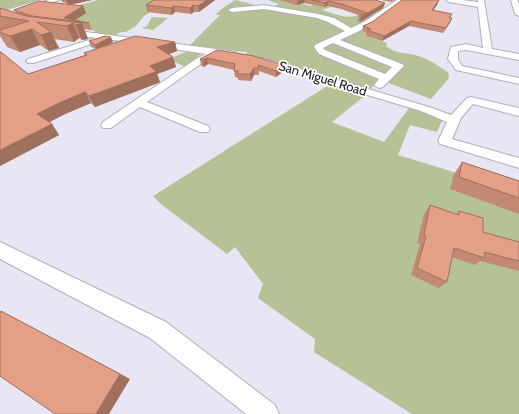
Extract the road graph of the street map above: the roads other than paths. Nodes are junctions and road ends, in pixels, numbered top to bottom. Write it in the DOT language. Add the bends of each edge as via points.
graph roads {
  1 [pos="50,0"];
  2 [pos="401,0"];
  3 [pos="449,0"];
  4 [pos="481,2"];
  5 [pos="516,2"];
  6 [pos="232,10"];
  7 [pos="519,14"];
  8 [pos="2,16"];
  9 [pos="14,20"];
  10 [pos="58,30"];
  11 [pos="352,32"];
  12 [pos="108,37"];
  13 [pos="332,40"];
  14 [pos="139,41"];
  15 [pos="116,49"];
  16 [pos="488,50"];
  17 [pos="216,52"];
  18 [pos="244,56"];
  19 [pos="519,57"];
  20 [pos="255,58"];
  21 [pos="31,61"];
  22 [pos="386,78"];
  23 [pos="519,81"];
  24 [pos="371,93"];
  25 [pos="140,103"];
  26 [pos="519,112"];
  27 [pos="454,120"];
  28 [pos="106,125"];
  29 [pos="204,129"];
  30 [pos="519,163"];
  31 [pos="0,250"];
  32 [pos="266,414"];
  1 -- 8 [label="street"];
  2 -- 11 [label="street" via="389,5 371,21"];
  3 -- 4 [label="street"];
  4 -- 16 [label="street"];
  5 -- 7 [label="street"];
  6 -- 11 [label="street" via="264,6 318,16"];
  8 -- 9 [label="street"];
  10 -- 12 [label="street"];
  11 -- 13 [label="street"];
  12 -- 14 [label="street"];
  12 -- 21 [label="street"];
  13 -- 22 [label="street" via="399,66"];
  13 -- 22 [label="street" via="318,47 322,52"];
  14 -- 15 [label="street"];
  14 -- 17 [label="street"];
  16 -- 19 [label="street"];
  16 -- 23 [label="street" via="458,47 454,49 453,60 459,68"];
  17 -- 18 [label="street"];
  17 -- 25 [label="street" via="193,65"];
  20 -- 24 [label="street, San Miguel Road"];
  22 -- 24 [label="street"];
  24 -- 27 [label="street, San Miguel Road"];
  25 -- 28 [label="street"];
  25 -- 29 [label="street"];
  26 -- 27 [label="street" via="471,100"];
  27 -- 30 [label="street" via="445,141"];
  31 -- 32 [label="street" via="158,330"];
}
